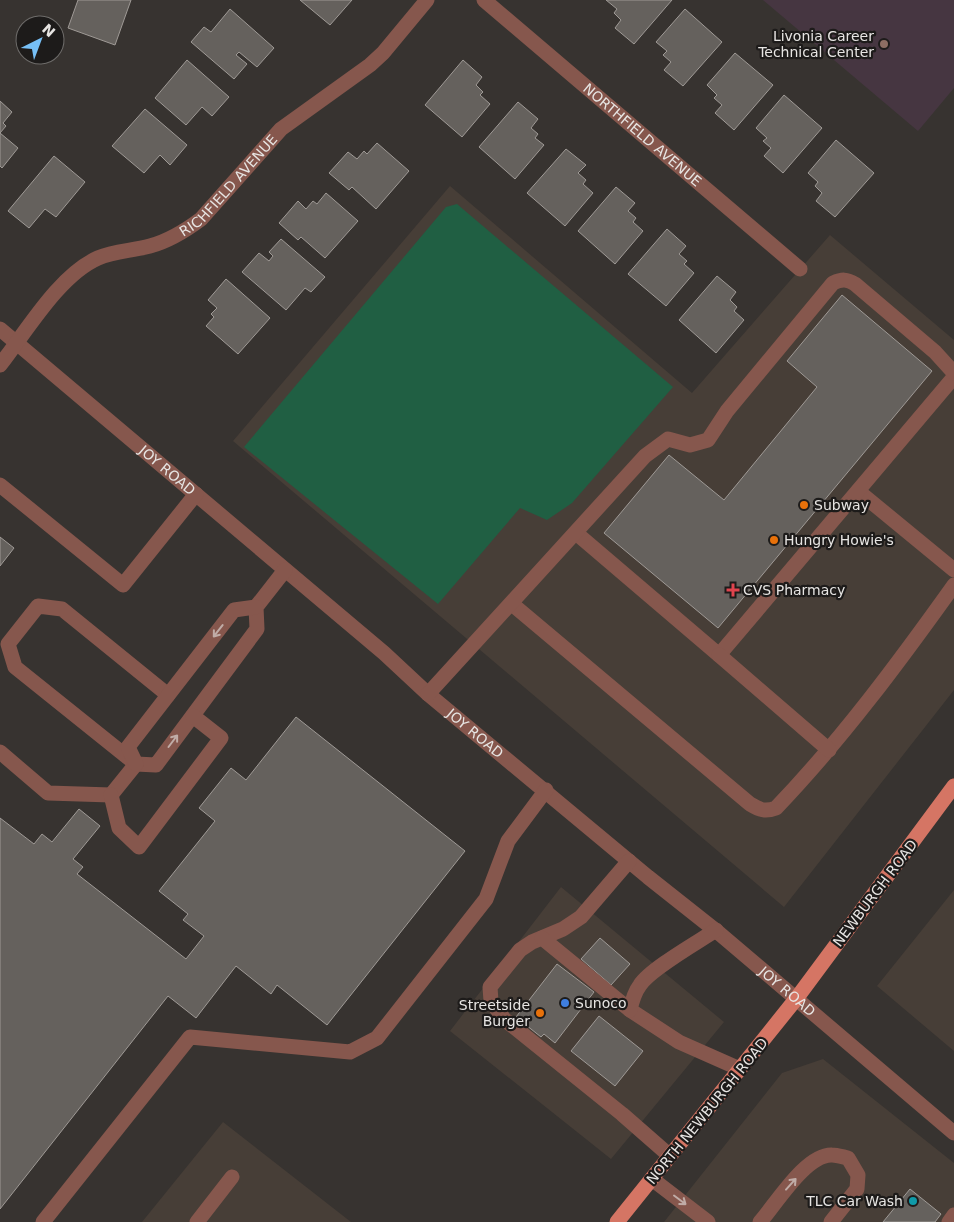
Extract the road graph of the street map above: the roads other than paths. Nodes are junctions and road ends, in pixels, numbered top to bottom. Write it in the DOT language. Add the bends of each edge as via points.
graph roads {
  1 [pos="427,0"];
  2 [pos="484,0"];
  3 [pos="800,269"];
  4 [pos="0,329"];
  5 [pos="17,344"];
  6 [pos="0,365"];
  7 [pos="954,373"];
  8 [pos="954,377"];
  9 [pos="0,485"];
  10 [pos="858,491"];
  11 [pos="196,494"];
  12 [pos="576,533"];
  13 [pos="285,570"];
  14 [pos="954,570"];
  15 [pos="954,585"];
  16 [pos="512,604"];
  17 [pos="256,607"];
  18 [pos="719,655"];
  19 [pos="428,694"];
  20 [pos="168,695"];
  21 [pos="192,716"];
  22 [pos="829,750"];
  23 [pos="0,752"];
  24 [pos="136,764"];
  25 [pos="954,786"];
  26 [pos="546,790"];
  27 [pos="111,795"];
  28 [pos="629,861"];
  29 [pos="716,930"];
  30 [pos="542,938"];
  31 [pos="796,999"];
  32 [pos="630,1010"];
  33 [pos="740,1069"];
  34 [pos="954,1133"];
  35 [pos="670,1156"];
  36 [pos="232,1177"];
  37 [pos="652,1179"];
  38 [pos="954,1215"];
  39 [pos="43,1222"];
  40 [pos="197,1222"];
  41 [pos="617,1222"];
  42 [pos="708,1222"];
  43 [pos="760,1222"];
  44 [pos="831,1222"];
  45 [pos="949,1222"];
  1 -- 5 [label="street, RICHFIELD AVENUE" via="384,53 281,129 201,219 166,241 112,253 81,267 56,292"];
  2 -- 3 [label="street, NORTHFIELD AVENUE"];
  4 -- 5 [label="street, JOY ROAD"];
  5 -- 6 [label="street, RICHFIELD AVENUE"];
  5 -- 11 [label="street, JOY ROAD"];
  7 -- 12 [label="street" via="935,352 855,284 848,280 833,283 727,411 708,440 690,445 668,439 645,456"];
  8 -- 10 [label="street"];
  9 -- 11 [label="street" via="123,585"];
  10 -- 14 [label="street"];
  10 -- 18 [label="street"];
  11 -- 13 [label="street, JOY ROAD"];
  12 -- 16 [label="street"];
  12 -- 18 [label="street"];
  13 -- 17 [label="street"];
  13 -- 19 [label="street, JOY ROAD"];
  15 -- 22 [label="street"];
  16 -- 19 [label="street"];
  16 -- 22 [label="street" via="760,810 767,812 776,808"];
  17 -- 20 [label="street, one-way" via="234,610"];
  17 -- 21 [label="street" via="257,630"];
  18 -- 22 [label="street"];
  19 -- 26 [label="street, JOY ROAD"];
  20 -- 24 [label="street" via="128,747"];
  20 -- 24 [label="street" via="62,609 38,606 8,644 15,667"];
  24 -- 21 [label="street, one-way" via="156,765"];
  21 -- 27 [label="street" via="221,738 139,848 119,828"];
  23 -- 27 [label="street" via="48,793"];
  24 -- 27 [label="street"];
  25 -- 31 [label="main road, NEWBURGH ROAD"];
  26 -- 28 [label="street, JOY ROAD"];
  26 -- 39 [label="street" via="508,841 486,899 377,1038 350,1052 190,1036"];
  28 -- 29 [label="street, JOY ROAD"];
  28 -- 30 [label="street" via="581,918"];
  29 -- 31 [label="street, JOY ROAD"];
  29 -- 32 [label="street" via="640,983"];
  30 -- 32 [label="street"];
  30 -- 35 [label="street" via="520,950 490,987 491,1001 504,1019"];
  31 -- 33 [label="main road, NORTH NEWBURGH ROAD"];
  31 -- 34 [label="street, JOY ROAD"];
  32 -- 33 [label="street" via="679,1042"];
  33 -- 35 [label="main road, NORTH NEWBURGH ROAD"];
  35 -- 37 [label="main road, NORTH NEWBURGH ROAD"];
  36 -- 40 [label="street"];
  37 -- 41 [label="main road, NORTH NEWBURGH ROAD"];
  37 -- 42 [label="street, one-way"];
  38 -- 45 [label="street"];
  43 -- 44 [label="street, one-way" via="804,1170 819,1158 833,1154 848,1158 858,1175 857,1189"];
}
